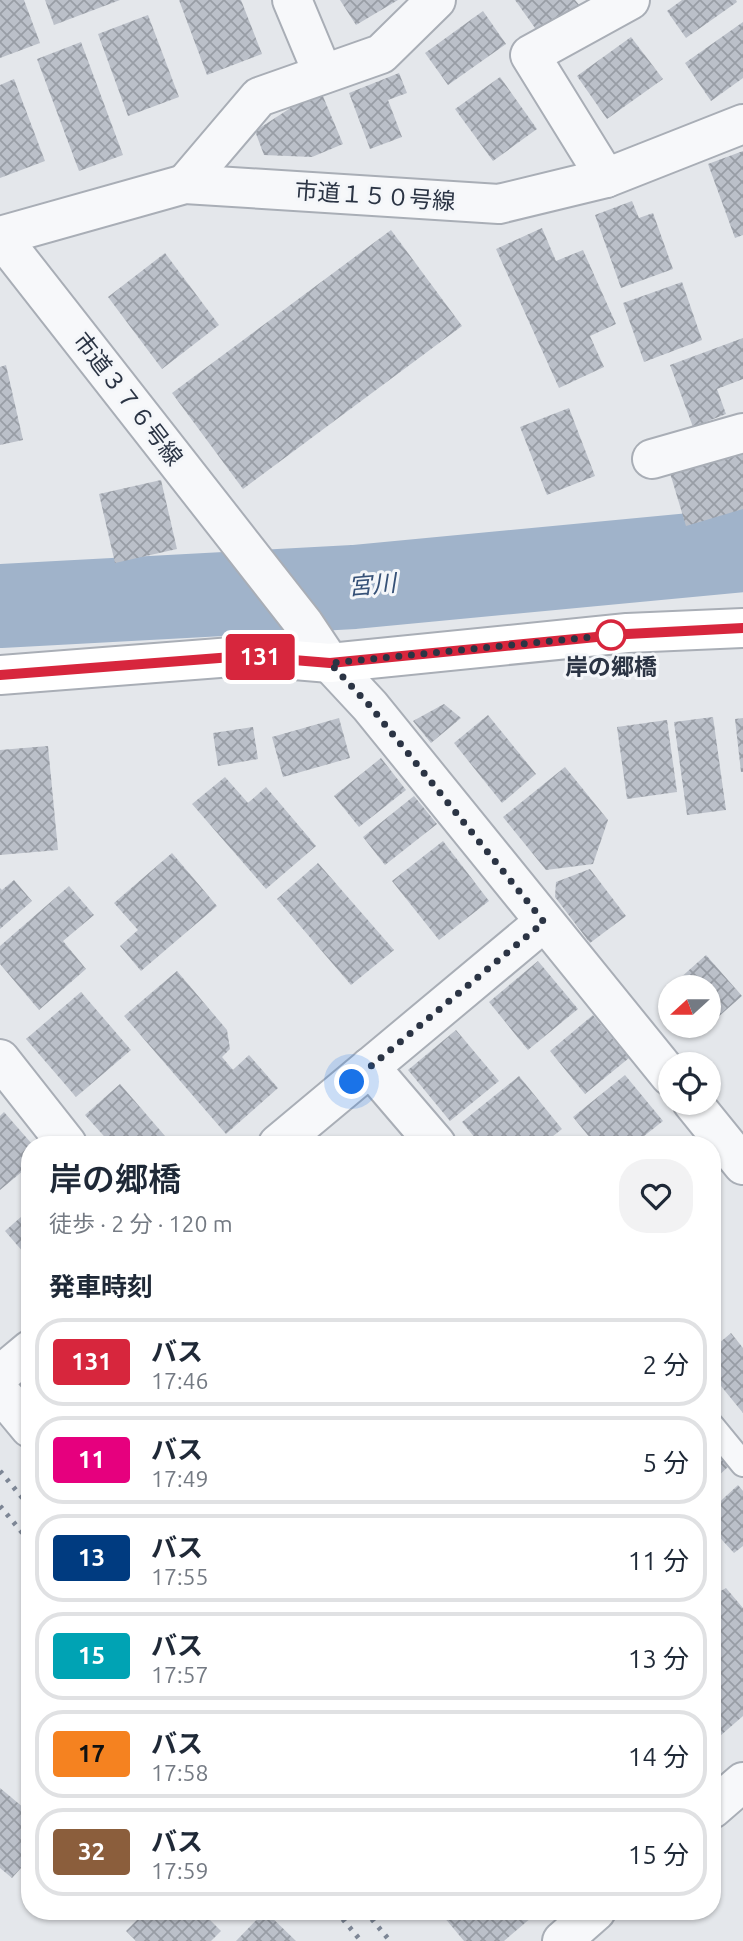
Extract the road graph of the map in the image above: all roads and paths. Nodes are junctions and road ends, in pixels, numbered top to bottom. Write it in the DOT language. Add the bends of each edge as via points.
graph roads {
  1 [pos="292,0"];
  2 [pos="436,0"];
  3 [pos="630,0"];
  4 [pos="323,74"];
  5 [pos="743,124"];
  6 [pos="606,178"];
  7 [pos="184,184"];
  8 [pos="0,236"];
  9 [pos="743,433"];
  10 [pos="652,459"];
  11 [pos="743,628"];
  12 [pos="330,663"];
  13 [pos="0,675"];
  14 [pos="544,922"];
  15 [pos="0,1059"];
  16 [pos="658,1061"];
  17 [pos="370,1067"];
  18 [pos="703,1115"];
  19 [pos="61,1136"];
  20 [pos="288,1136"];
  21 [pos="429,1136"];
  22 [pos="720,1136"];
  23 [pos="721,1138"];
  24 [pos="743,1165"];
  25 [pos="21,1358"];
  26 [pos="0,1375"];
  27 [pos="0,1392"];
  28 [pos="21,1417"];
  29 [pos="721,1437"];
  30 [pos="743,1464"];
  31 [pos="743,1782"];
  32 [pos="721,1801"];
  33 [pos="586,1920"];
  34 [pos="562,1941"];
  1 -- 4 [label="street"];
  2 -- 4 [label="street" via="382,54"];
  3 -- 6 [label="street" via="530,55"];
  4 -- 7 [label="street" via="258,97"];
  5 -- 6 [label="street, 市道１５０号線"];
  6 -- 7 [label="street, 市道１５０号線" via="499,204"];
  7 -- 8 [label="street, 市道１５０号線"];
  8 -- 12 [label="street, 市道３７６号線"];
  9 -- 10 [label="street"];
  11 -- 12 [label="street" via="627,634"];
  12 -- 13 [label="street" via="245,656"];
  12 -- 14 [label="street"];
  14 -- 16 [label="street"];
  14 -- 17 [label="street"];
  15 -- 19 [label="street"];
  17 -- 20 [label="street"];
  17 -- 21 [label="street"];
  18 -- 22 [label="street"];
  23 -- 24 [label="street"];
  25 -- 26 [label="street"];
  27 -- 28 [label="street"];
  29 -- 30 [label="lane"];
  31 -- 32 [label="street"];
  33 -- 34 [label="street"];
}
